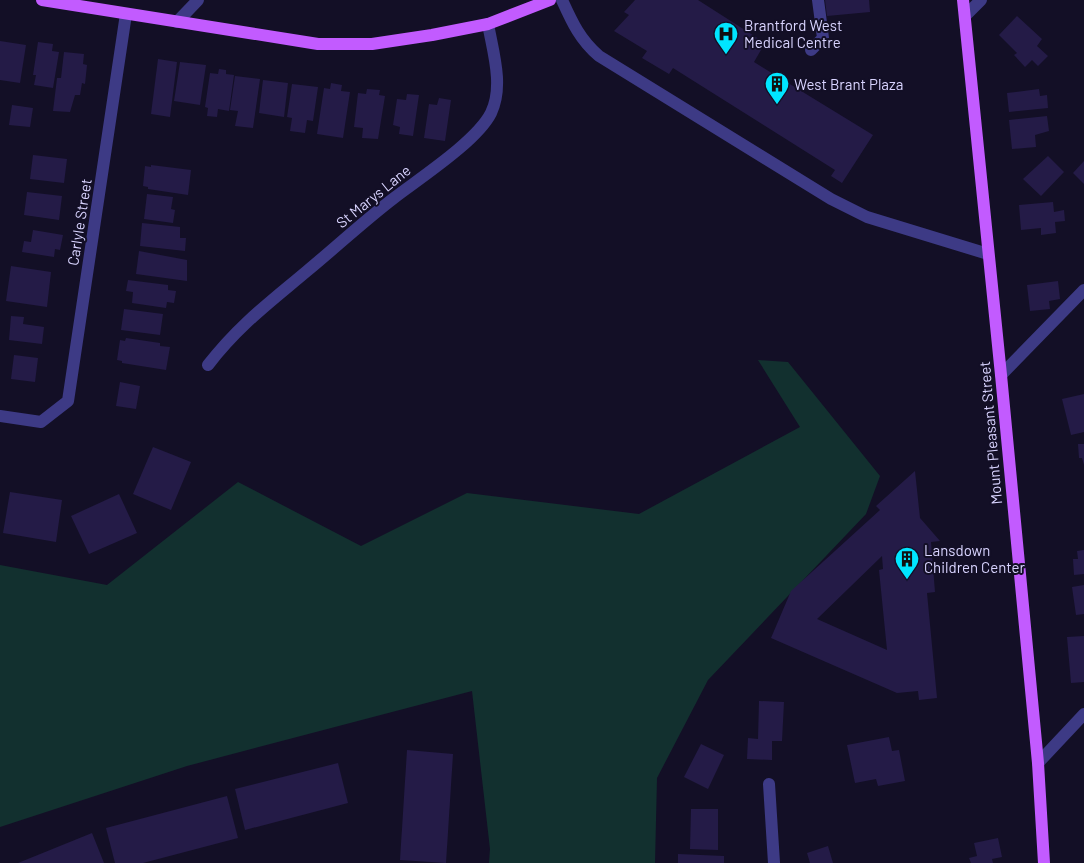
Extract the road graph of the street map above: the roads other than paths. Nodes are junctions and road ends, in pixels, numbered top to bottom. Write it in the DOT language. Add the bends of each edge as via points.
graph roads {
  1 [pos="42,0"];
  2 [pos="198,0"];
  3 [pos="550,0"];
  4 [pos="562,0"];
  5 [pos="818,0"];
  6 [pos="963,0"];
  7 [pos="981,0"];
  8 [pos="126,14"];
  9 [pos="965,16"];
  10 [pos="177,22"];
  11 [pos="488,24"];
  12 [pos="811,50"];
  13 [pos="988,254"];
  14 [pos="1084,290"];
  15 [pos="208,365"];
  16 [pos="1001,375"];
  17 [pos="0,416"];
  18 [pos="1084,714"];
  19 [pos="1038,763"];
  20 [pos="769,784"];
  21 [pos="774,863"];
  22 [pos="1044,863"];
  1 -- 8 [label="main road"];
  2 -- 10 [label="street"];
  3 -- 11 [label="main road"];
  4 -- 13 [label="street" via="575,30 599,56 789,175 867,217"];
  5 -- 12 [label="street" via="823,38"];
  6 -- 9 [label="main road, Mount Pleasant Street"];
  7 -- 9 [label="street"];
  8 -- 10 [label="main road"];
  8 -- 17 [label="street, Carlyle Street" via="68,401 41,422"];
  9 -- 13 [label="main road, Mount Pleasant Street"];
  10 -- 11 [label="main road" via="318,44 372,44"];
  11 -- 15 [label="street, St Marys Lane" via="497,85 494,105 485,122 467,141 371,215 254,313"];
  13 -- 16 [label="main road, Mount Pleasant Street"];
  14 -- 16 [label="street"];
  16 -- 19 [label="main road, Mount Pleasant Street"];
  18 -- 19 [label="street"];
  19 -- 22 [label="main road, Mount Pleasant Street"];
  20 -- 21 [label="street"];
}
